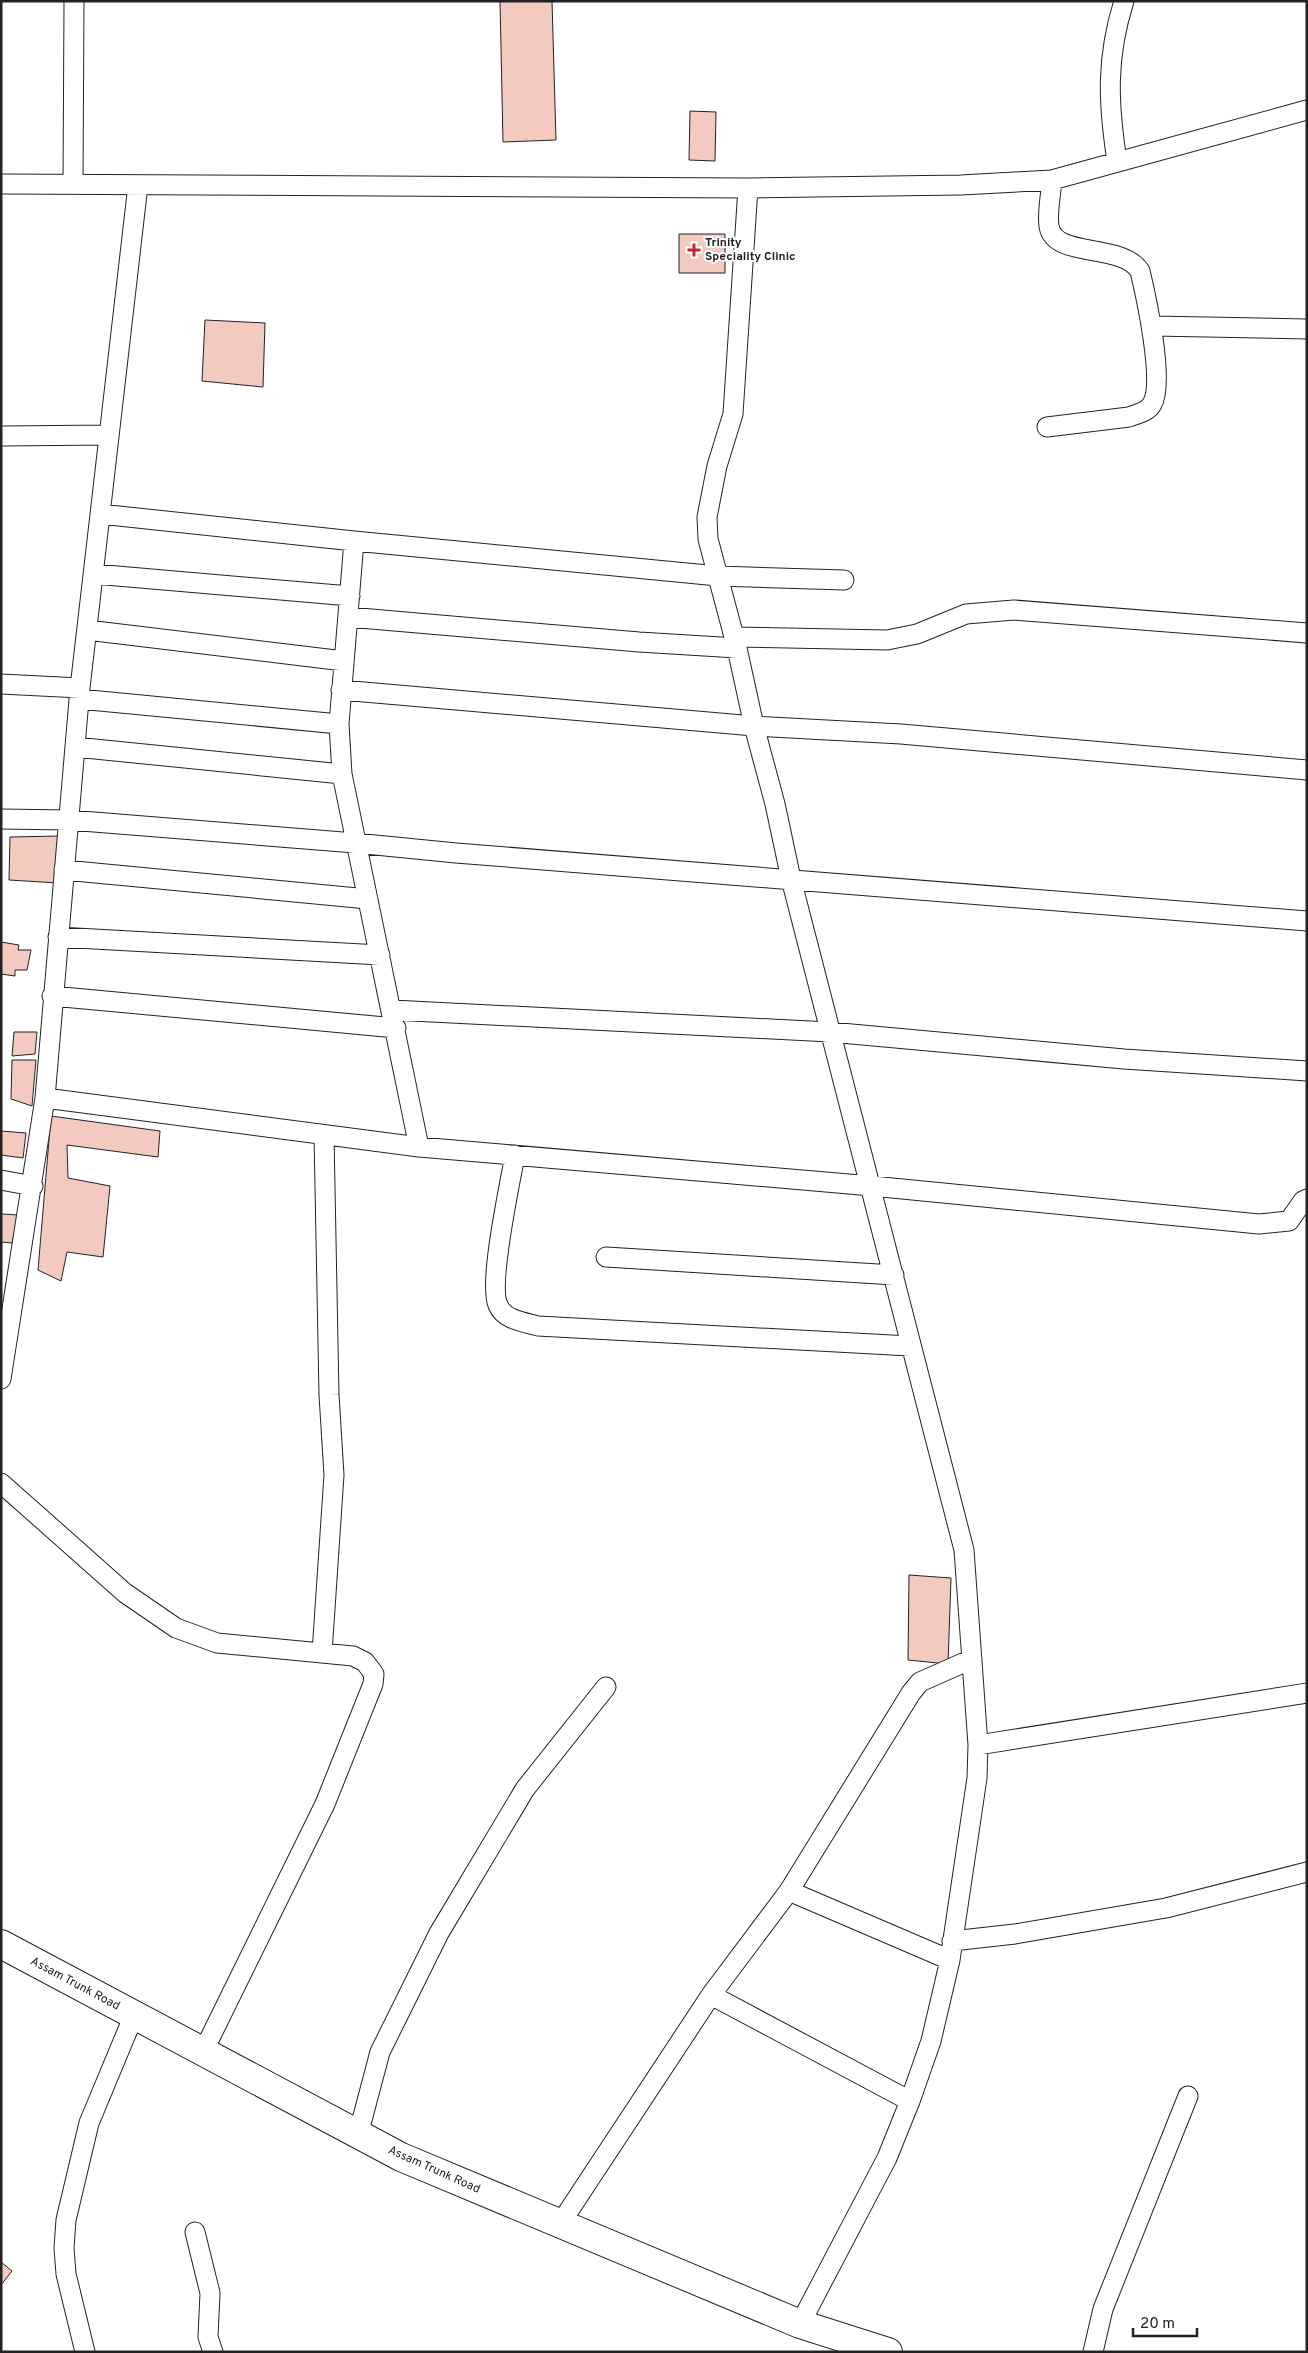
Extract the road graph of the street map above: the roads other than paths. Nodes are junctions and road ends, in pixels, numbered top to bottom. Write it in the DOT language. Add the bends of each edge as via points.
graph roads {
  1 [pos="74,1"];
  2 [pos="1124,1"];
  3 [pos="1307,110"];
  4 [pos="1117,161"];
  5 [pos="1052,180"];
  6 [pos="1,184"];
  7 [pos="73,184"];
  8 [pos="138,186"];
  9 [pos="748,188"];
  10 [pos="1153,326"];
  11 [pos="1307,329"];
  12 [pos="1047,427"];
  13 [pos="1,436"];
  14 [pos="108,436"];
  15 [pos="100,514"];
  16 [pos="354,541"];
  17 [pos="94,574"];
  18 [pos="718,576"];
  19 [pos="844,580"];
  20 [pos="350,596"];
  21 [pos="348,617"];
  22 [pos="87,630"];
  23 [pos="1307,634"];
  24 [pos="736,643"];
  25 [pos="344,661"];
  26 [pos="1,684"];
  27 [pos="341,690"];
  28 [pos="80,694"];
  29 [pos="339,724"];
  30 [pos="754,726"];
  31 [pos="75,747"];
  32 [pos="1307,770"];
  33 [pos="342,774"];
  34 [pos="1,819"];
  35 [pos="68,820"];
  36 [pos="356,843"];
  37 [pos="64,870"];
  38 [pos="792,879"];
  39 [pos="368,899"];
  40 [pos="1307,921"];
  41 [pos="58,937"];
  42 [pos="380,955"];
  43 [pos="52,996"];
  44 [pos="392,1010"];
  45 [pos="396,1028"];
  46 [pos="830,1032"];
  47 [pos="1307,1071"];
  48 [pos="45,1098"];
  49 [pos="324,1135"];
  50 [pos="419,1147"];
  51 [pos="515,1155"];
  52 [pos="1,1180"];
  53 [pos="33,1186"];
  54 [pos="872,1186"];
  55 [pos="1307,1199"];
  56 [pos="606,1257"];
  57 [pos="894,1275"];
  58 [pos="910,1346"];
  59 [pos="1,1379"];
  60 [pos="1,1483"];
  61 [pos="322,1653"];
  62 [pos="972,1659"];
  63 [pos="606,1686"];
  64 [pos="1307,1693"];
  65 [pos="978,1745"];
  66 [pos="1307,1872"];
  67 [pos="789,1891"];
  68 [pos="1,1944"];
  69 [pos="951,1950"];
  70 [pos="710,1995"];
  71 [pos="134,2015"];
  72 [pos="203,2052"];
  73 [pos="1188,2096"];
  74 [pos="910,2101"];
  75 [pos="358,2134"];
  76 [pos="560,2224"];
  77 [pos="195,2232"];
  78 [pos="800,2324"];
  79 [pos="84,2352"];
  80 [pos="213,2352"];
  81 [pos="888,2352"];
  82 [pos="1092,2352"];
  1 -- 7 [label="street"];
  2 -- 4 [label="street" via="1112,47 1109,84 1110,121"];
  3 -- 4 [label="street"];
  4 -- 5 [label="street"];
  5 -- 9 [label="street" via="961,185"];
  5 -- 10 [label="street" via="1049,225 1054,237 1069,245 1123,257 1135,265 1140,272"];
  6 -- 7 [label="street"];
  7 -- 8 [label="street"];
  8 -- 9 [label="street"];
  8 -- 14 [label="street"];
  9 -- 18 [label="street" via="732,414 706,518"];
  10 -- 11 [label="street"];
  10 -- 12 [label="street" via="1156,386 1152,406 1129,416"];
  13 -- 14 [label="street"];
  14 -- 15 [label="street"];
  15 -- 16 [label="street"];
  15 -- 17 [label="street"];
  16 -- 18 [label="street"];
  16 -- 20 [label="street"];
  17 -- 20 [label="street"];
  17 -- 22 [label="street"];
  18 -- 19 [label="street"];
  18 -- 24 [label="street"];
  20 -- 21 [label="street"];
  21 -- 24 [label="street" via="639,642"];
  21 -- 25 [label="street"];
  22 -- 25 [label="street"];
  22 -- 28 [label="street"];
  23 -- 24 [label="street" via="1014,610 966,614 917,634 887,640"];
  24 -- 30 [label="street"];
  25 -- 27 [label="street"];
  26 -- 28 [label="street"];
  27 -- 29 [label="street"];
  27 -- 30 [label="street"];
  28 -- 29 [label="street"];
  28 -- 31 [label="street"];
  29 -- 33 [label="street"];
  30 -- 32 [label="street" via="901,734"];
  30 -- 38 [label="street"];
  31 -- 33 [label="street"];
  31 -- 35 [label="street"];
  33 -- 36 [label="street"];
  34 -- 35 [label="street"];
  35 -- 36 [label="street"];
  35 -- 37 [label="street"];
  36 -- 38 [label="street"];
  36 -- 39 [label="street"];
  37 -- 39 [label="street"];
  37 -- 41 [label="street"];
  38 -- 40 [label="street"];
  38 -- 46 [label="street"];
  39 -- 42 [label="street"];
  41 -- 42 [label="street"];
  41 -- 43 [label="street"];
  42 -- 44 [label="street"];
  43 -- 45 [label="street"];
  43 -- 48 [label="street"];
  44 -- 45 [label="street"];
  44 -- 46 [label="street"];
  45 -- 50 [label="street"];
  46 -- 47 [label="street" via="1124,1059"];
  46 -- 54 [label="street"];
  48 -- 49 [label="street"];
  48 -- 53 [label="street"];
  49 -- 50 [label="street"];
  49 -- 61 [label="street" via="328,1376 334,1475"];
  50 -- 51 [label="street"];
  51 -- 54 [label="street"];
  51 -- 58 [label="street" via="495,1278 497,1304 504,1314 538,1326"];
  52 -- 53 [label="street"];
  53 -- 59 [label="street"];
  54 -- 55 [label="street" via="1259,1224 1289,1221"];
  54 -- 57 [label="street"];
  56 -- 57 [label="street"];
  57 -- 58 [label="street"];
  58 -- 62 [label="street" via="964,1550"];
  60 -- 61 [label="street" via="125,1593 176,1628 217,1643"];
  61 -- 72 [label="street" via="353,1656 365,1662 374,1674 373,1684 325,1804"];
  62 -- 65 [label="street"];
  62 -- 67 [label="street" via="920,1682 911,1693"];
  63 -- 75 [label="street" via="526,1789 438,1933 380,2052"];
  64 -- 65 [label="street"];
  65 -- 69 [label="street" via="977,1778"];
  66 -- 69 [label="street" via="1166,1908 1015,1934"];
  67 -- 69 [label="street"];
  67 -- 70 [label="street"];
  68 -- 71 [label="main road, Assam Trunk Road"];
  69 -- 74 [label="street" via="931,2041"];
  70 -- 74 [label="street"];
  70 -- 76 [label="street"];
  71 -- 72 [label="main road, Assam Trunk Road"];
  71 -- 79 [label="street" via="89,2123 66,2220 66,2274"];
  72 -- 75 [label="main road, Assam Trunk Road"];
  73 -- 82 [label="street" via="1103,2309"];
  74 -- 78 [label="street" via="888,2158"];
  75 -- 76 [label="main road, Assam Trunk Road" via="401,2157"];
  76 -- 78 [label="main road, Assam Trunk Road"];
  77 -- 80 [label="street" via="210,2293 208,2337"];
  78 -- 81 [label="main road, Assam Trunk Road"];
}
